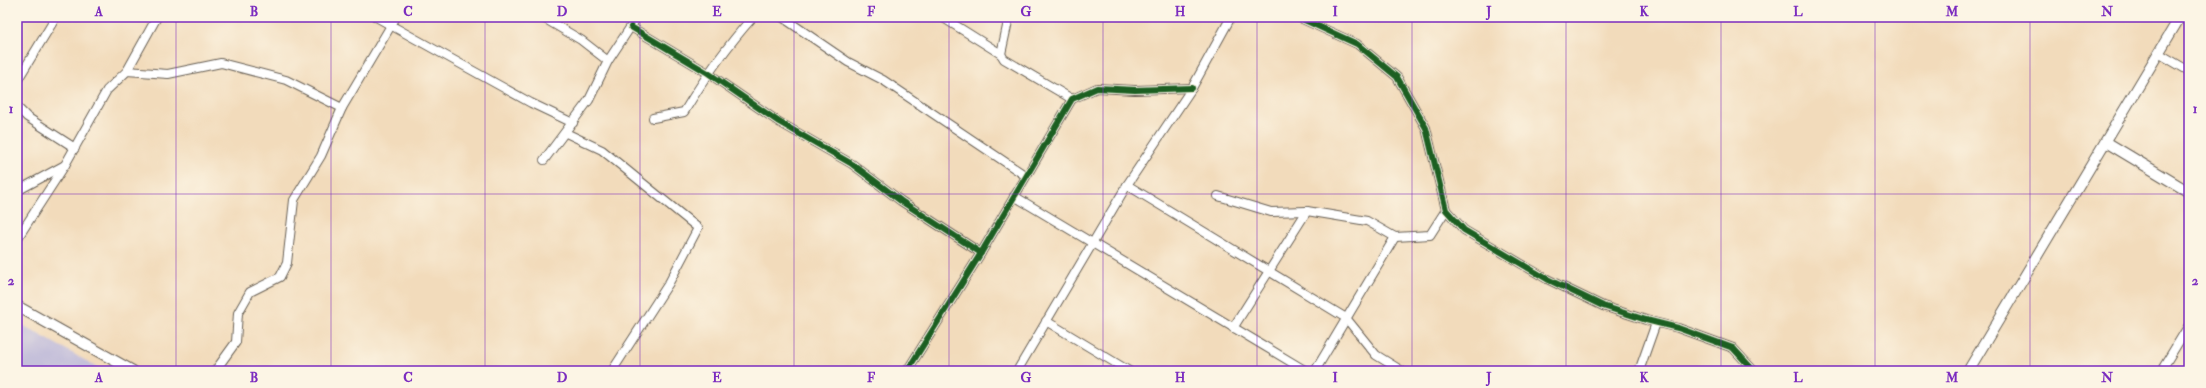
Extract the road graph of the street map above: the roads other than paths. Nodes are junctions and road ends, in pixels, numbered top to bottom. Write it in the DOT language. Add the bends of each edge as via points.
graph roads {
  1 [pos="56,17"];
  2 [pos="157,17"];
  3 [pos="376,17"];
  4 [pos="542,17"];
  5 [pos="637,17"];
  6 [pos="753,17"];
  7 [pos="782,17"];
  8 [pos="942,17"];
  9 [pos="1010,17"];
  10 [pos="1231,17"];
  11 [pos="1298,17"];
  12 [pos="2180,17"];
  13 [pos="394,21"];
  14 [pos="631,28"];
  15 [pos="1001,54"];
  16 [pos="2160,54"];
  17 [pos="608,61"];
  18 [pos="127,71"];
  19 [pos="2189,71"];
  20 [pos="708,73"];
  21 [pos="17,81"];
  22 [pos="1192,88"];
  23 [pos="1072,99"];
  24 [pos="17,107"];
  25 [pos="342,108"];
  26 [pos="653,118"];
  27 [pos="573,123"];
  28 [pos="566,133"];
  29 [pos="2106,142"];
  30 [pos="75,148"];
  31 [pos="544,160"];
  32 [pos="65,165"];
  33 [pos="1026,176"];
  34 [pos="1127,185"];
  35 [pos="17,191"];
  36 [pos="2189,192"];
  37 [pos="1014,196"];
  38 [pos="1218,196"];
  39 [pos="1446,210"];
  40 [pos="1307,211"];
  41 [pos="1395,237"];
  42 [pos="17,239"];
  43 [pos="1092,243"];
  44 [pos="981,252"];
  45 [pos="1269,272"];
  46 [pos="17,306"];
  47 [pos="1346,318"];
  48 [pos="1046,321"];
  49 [pos="1656,322"];
  50 [pos="2189,324"];
  51 [pos="1233,328"];
  52 [pos="133,371"];
  53 [pos="215,371"];
  54 [pos="612,371"];
  55 [pos="907,371"];
  56 [pos="1017,371"];
  57 [pos="1129,371"];
  58 [pos="1306,371"];
  59 [pos="1315,371"];
  60 [pos="1402,371"];
  61 [pos="1639,371"];
  62 [pos="1754,371"];
  63 [pos="1968,371"];
  64 [pos="2161,371"];
  1 -- 21 [label="street"];
  2 -- 18 [label="street"];
  3 -- 13 [label="street"];
  4 -- 17 [label="street"];
  5 -- 14 [label="street"];
  6 -- 20 [label="street" via="737,33"];
  7 -- 33 [label="street"];
  8 -- 15 [label="street"];
  9 -- 15 [label="street"];
  10 -- 22 [label="street"];
  11 -- 39 [label="street" via="1357,44 1397,77 1426,128"];
  12 -- 16 [label="street"];
  13 -- 25 [label="street"];
  13 -- 27 [label="street" via="531,103"];
  14 -- 17 [label="street"];
  14 -- 20 [label="street"];
  15 -- 23 [label="street" via="1004,59"];
  16 -- 19 [label="street"];
  16 -- 29 [label="street"];
  17 -- 27 [label="street" via="589,100"];
  18 -- 25 [label="street" via="168,74 221,63 286,80"];
  18 -- 30 [label="street" via="107,90"];
  20 -- 26 [label="street" via="684,112"];
  20 -- 44 [label="street" via="779,122 852,164 901,201"];
  22 -- 23 [label="street" via="1097,88"];
  22 -- 34 [label="street"];
  23 -- 33 [label="street"];
  24 -- 30 [label="street" via="27,117"];
  25 -- 53 [label="street" via="321,156 294,200 287,263 280,277 250,292 238,314 236,342"];
  27 -- 28 [label="street"];
  28 -- 31 [label="street"];
  28 -- 54 [label="street" via="602,150 698,228 669,283"];
  29 -- 36 [label="street"];
  29 -- 63 [label="street"];
  30 -- 32 [label="street"];
  32 -- 35 [label="street"];
  32 -- 42 [label="street"];
  33 -- 37 [label="street"];
  34 -- 43 [label="street"];
  34 -- 45 [label="street"];
  37 -- 43 [label="street"];
  37 -- 44 [label="street"];
  38 -- 40 [label="street" via="1271,212"];
  39 -- 41 [label="street" via="1430,235"];
  39 -- 49 [label="street" via="1464,230 1547,279 1603,306"];
  40 -- 41 [label="street" via="1368,222"];
  40 -- 45 [label="street"];
  41 -- 47 [label="street"];
  43 -- 48 [label="street"];
  43 -- 51 [label="street"];
  44 -- 55 [label="street"];
  45 -- 47 [label="street"];
  45 -- 51 [label="street"];
  46 -- 52 [label="street"];
  47 -- 59 [label="street"];
  47 -- 60 [label="street" via="1376,355"];
  48 -- 56 [label="street"];
  48 -- 57 [label="street"];
  49 -- 61 [label="street"];
  49 -- 62 [label="street" via="1733,348"];
  50 -- 64 [label="street"];
  51 -- 58 [label="street"];
}
